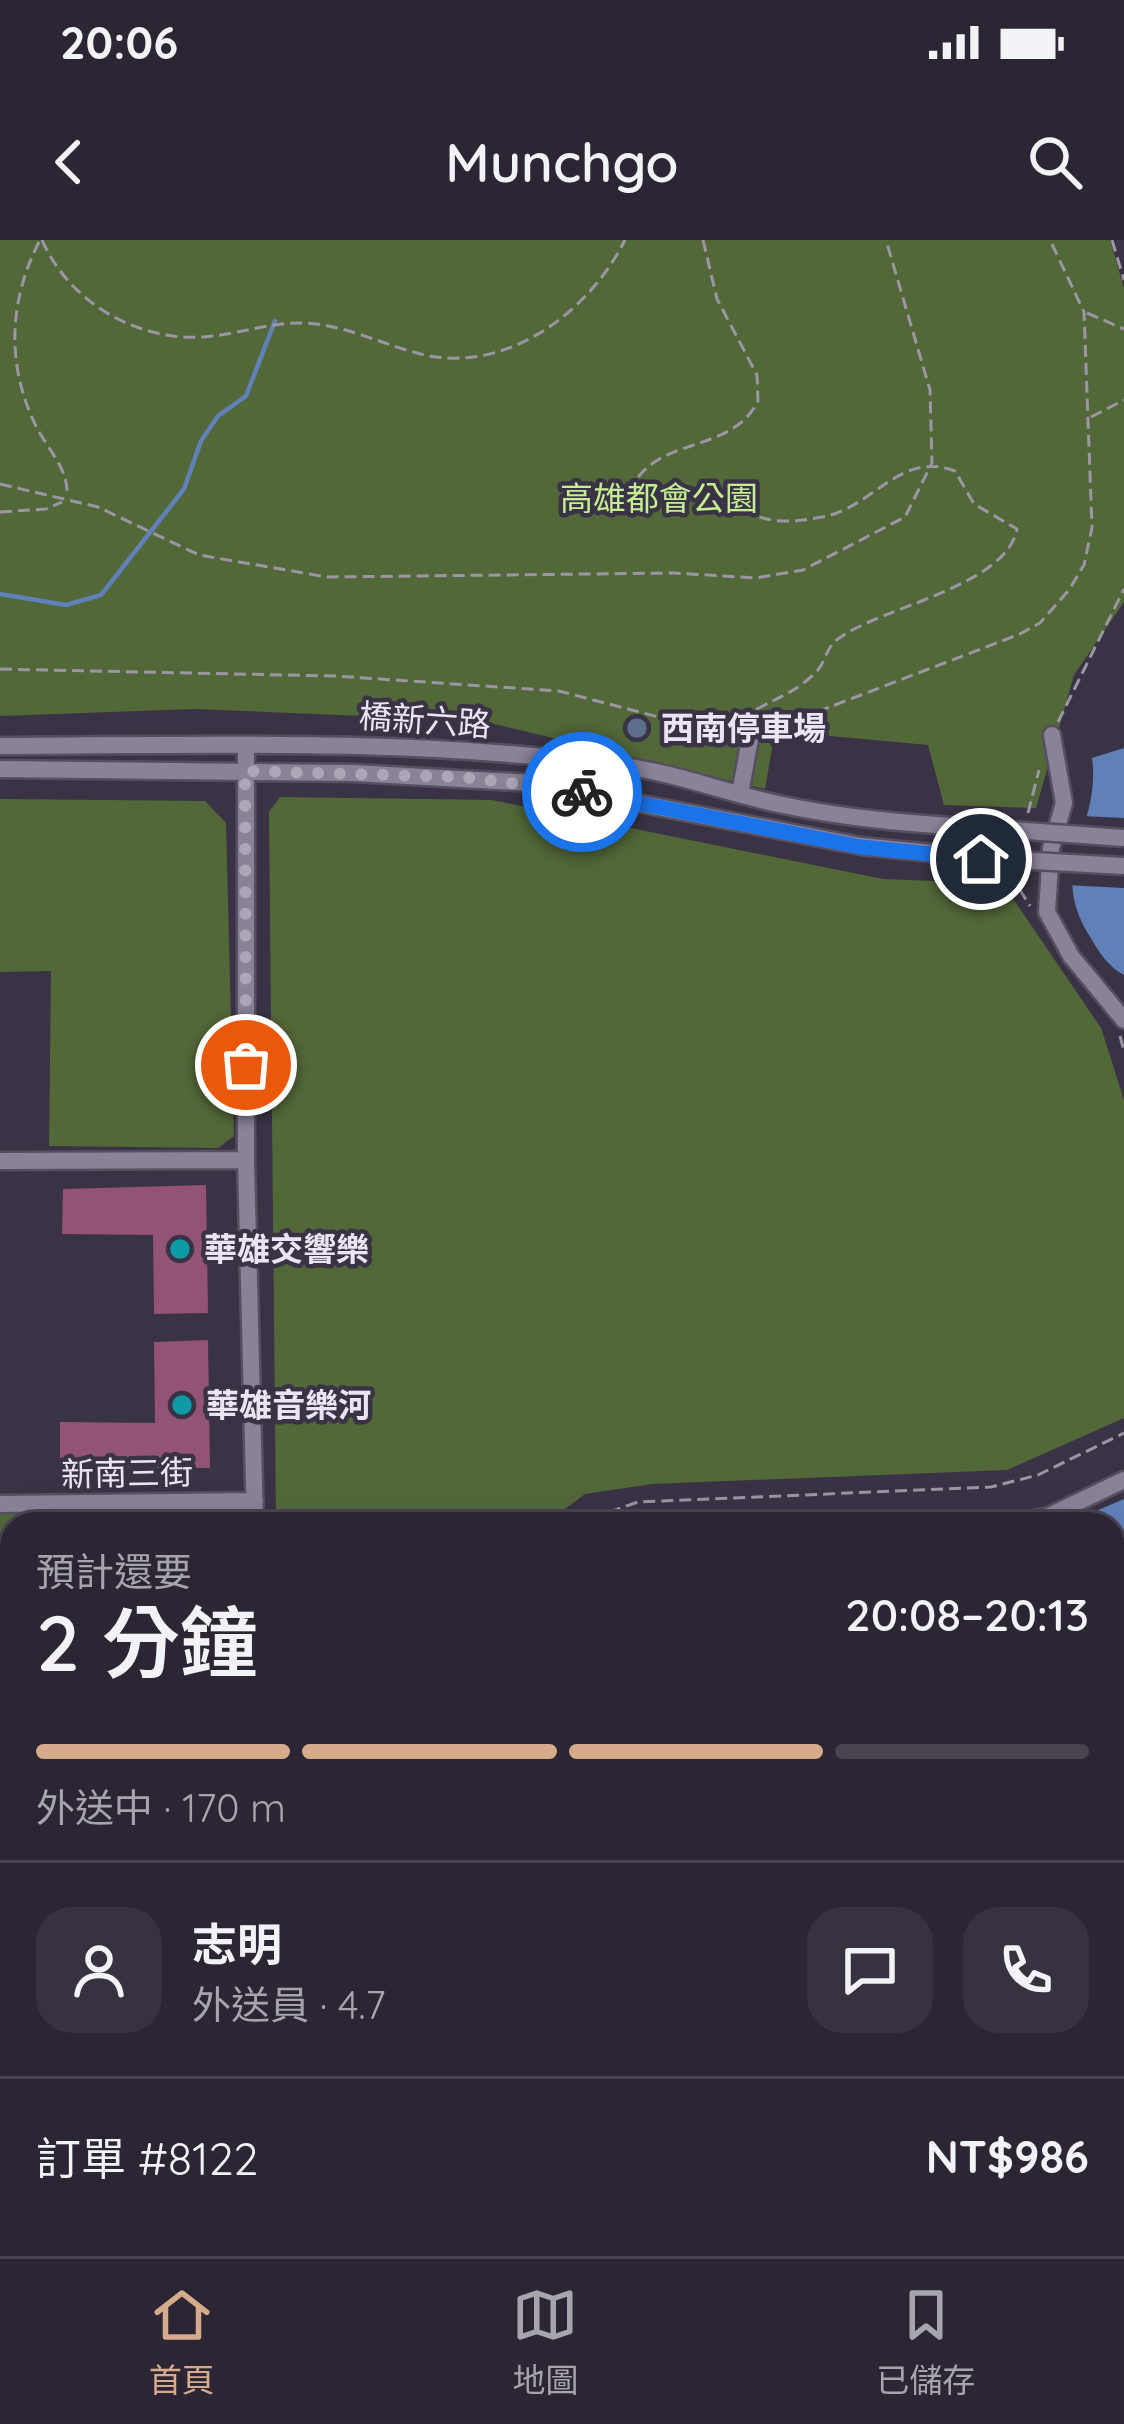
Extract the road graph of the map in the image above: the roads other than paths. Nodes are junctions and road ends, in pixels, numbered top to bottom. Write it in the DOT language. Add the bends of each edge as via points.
graph roads {
  1 [pos="1052,735"];
  2 [pos="750,739"];
  3 [pos="246,745"];
  4 [pos="0,746"];
  5 [pos="0,769"];
  6 [pos="245,771"];
  7 [pos="740,794"];
  8 [pos="1124,838"];
  9 [pos="1124,866"];
  10 [pos="1124,1020"];
  11 [pos="246,1160"];
  12 [pos="0,1161"];
  13 [pos="1124,1480"];
  14 [pos="255,1501"];
  15 [pos="0,1504"];
  16 [pos="255,1512"];
  17 [pos="1057,1512"];
  1 -- 10 [label="street" via="1064,802 1047,912 1071,956"];
  2 -- 7 [label="street"];
  3 -- 4 [label="street, 橋新六路"];
  3 -- 6 [label="street"];
  3 -- 7 [label="street, 橋新六路" via="604,764"];
  5 -- 6 [label="street, 橋新六路"];
  6 -- 9 [label="street, 橋新六路, bridge" via="533,783 861,847"];
  6 -- 11 [label="street"];
  7 -- 8 [label="street, 橋新六路, bridge" via="878,821"];
  11 -- 12 [label="street"];
  11 -- 14 [label="street"];
  13 -- 17 [label="street"];
  14 -- 15 [label="street, 新南三街"];
  14 -- 16 [label="street"];
}
